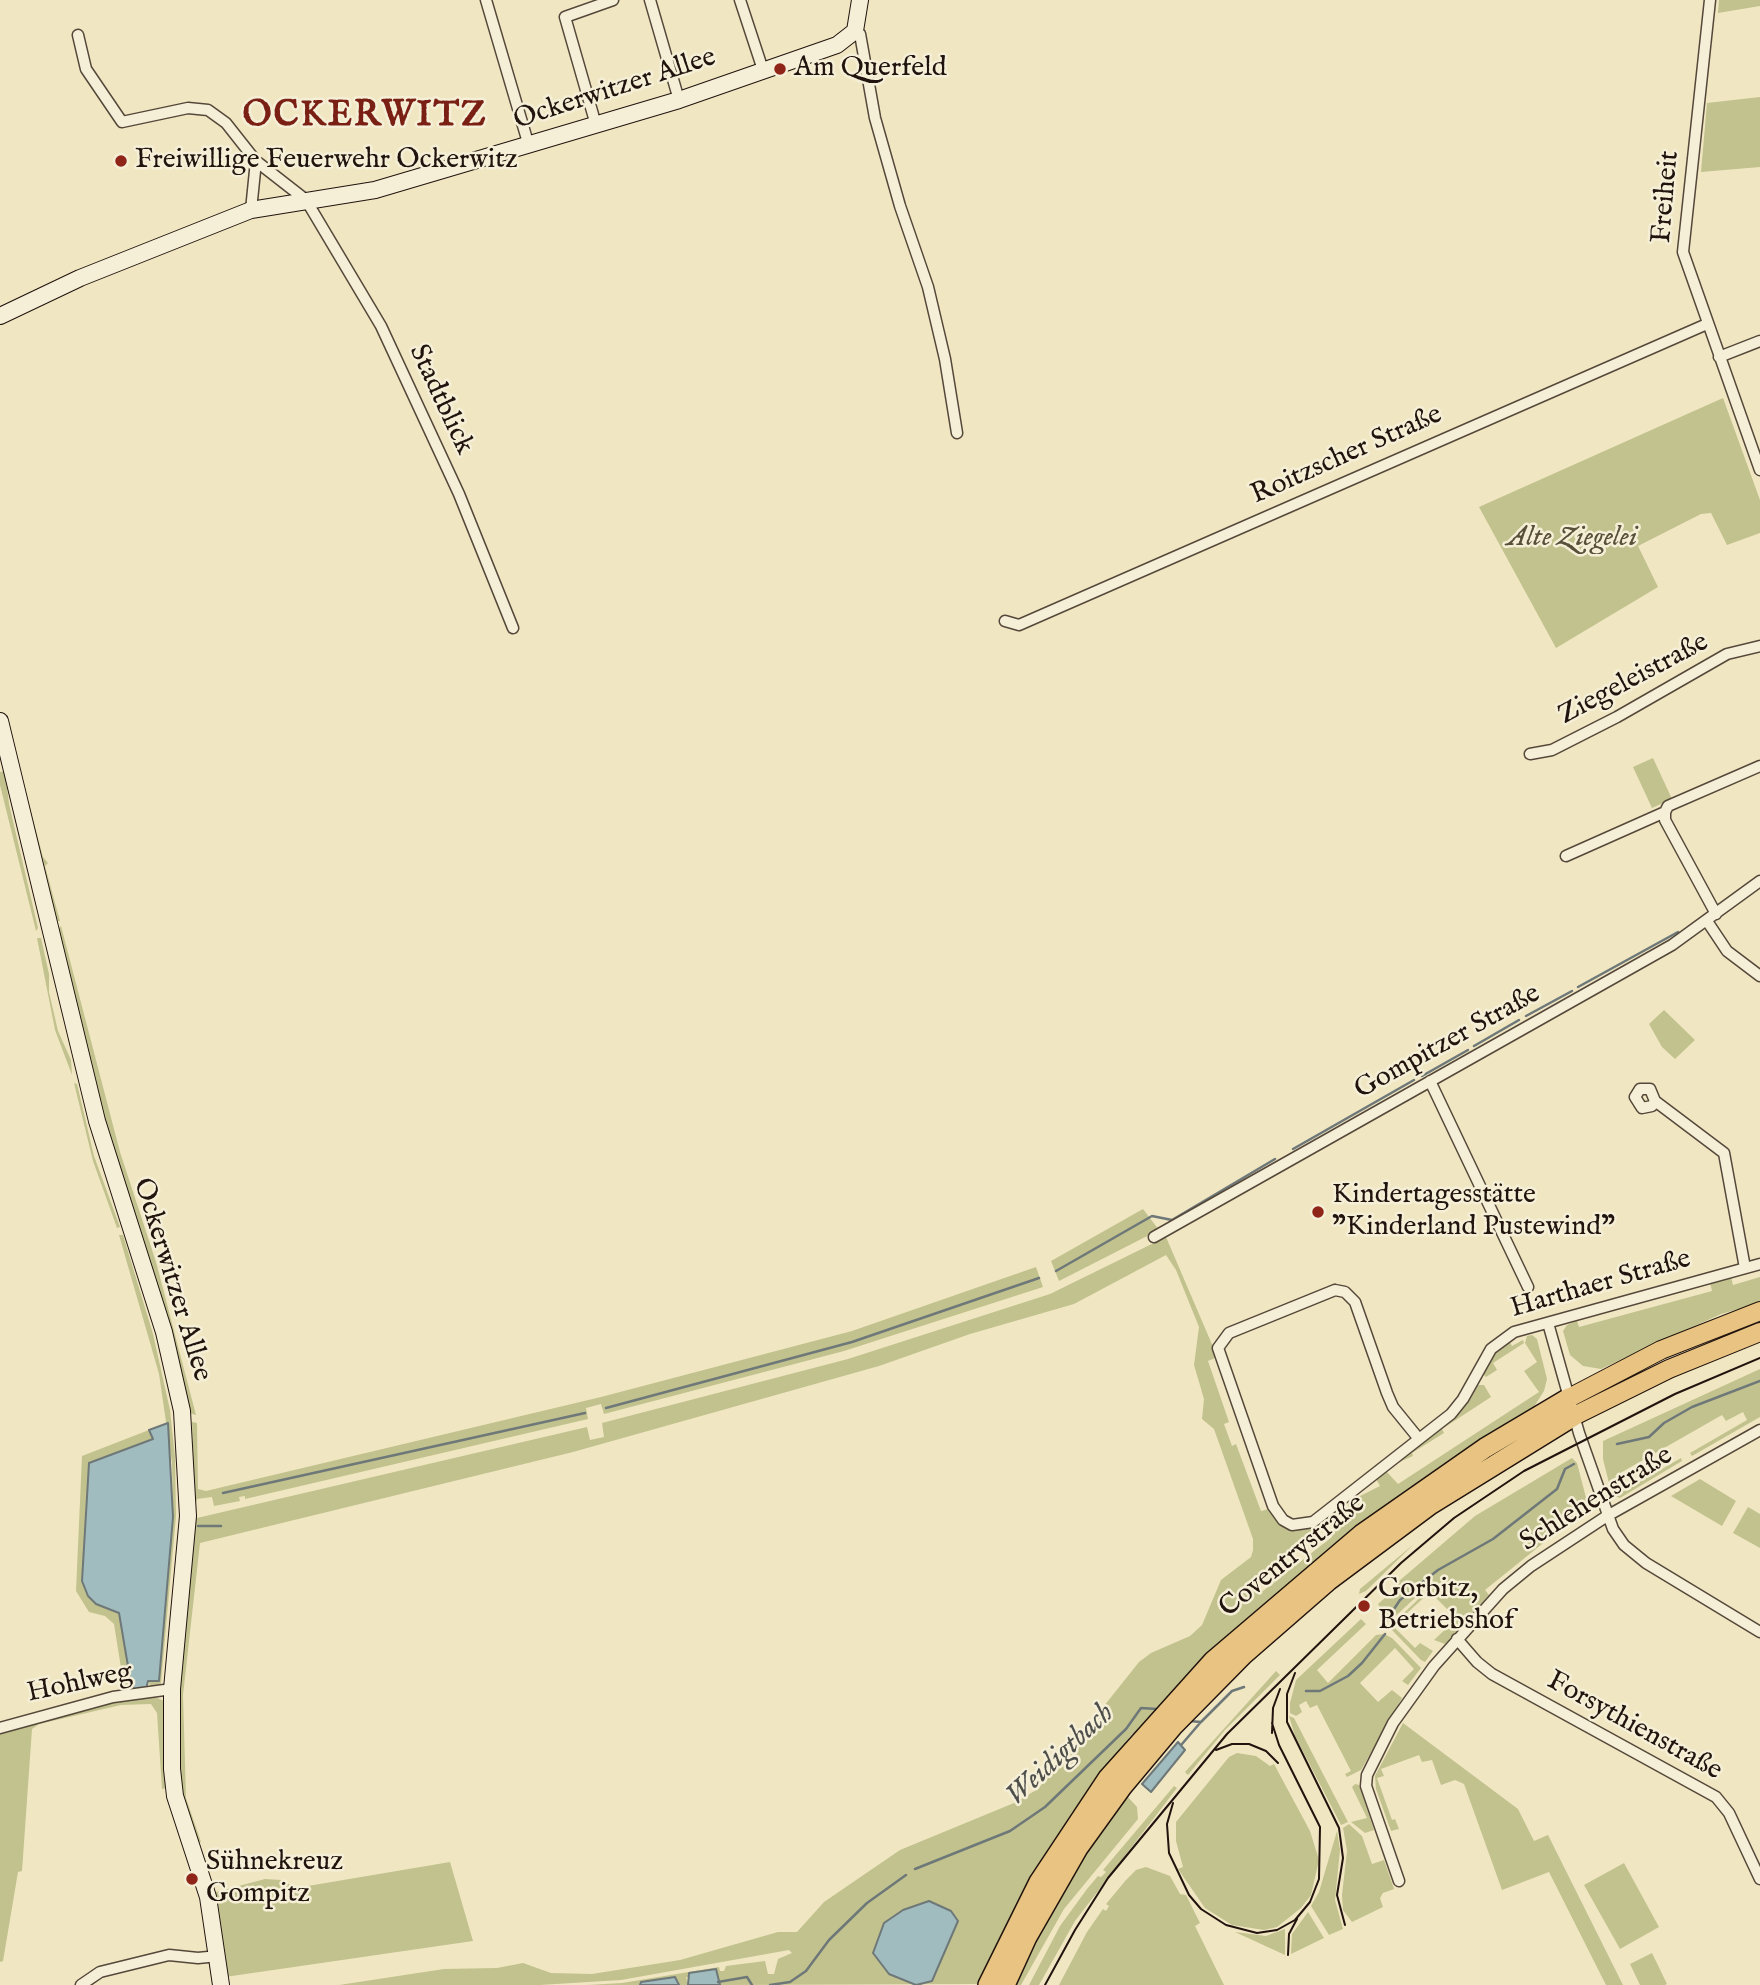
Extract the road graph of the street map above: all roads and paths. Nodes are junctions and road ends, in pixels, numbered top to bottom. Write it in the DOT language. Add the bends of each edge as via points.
graph roads {
  1 [pos="486,0"];
  2 [pos="613,0"];
  3 [pos="650,0"];
  4 [pos="740,0"];
  5 [pos="860,0"];
  6 [pos="1710,0"];
  7 [pos="855,31"];
  8 [pos="78,35"];
  9 [pos="762,70"];
  10 [pos="679,100"];
  11 [pos="596,125"];
  12 [pos="529,146"];
  13 [pos="256,161"];
  14 [pos="306,200"];
  15 [pos="251,210"];
  16 [pos="0,316"];
  17 [pos="1707,324"];
  18 [pos="1760,341"];
  19 [pos="1719,357"];
  20 [pos="957,433"];
  21 [pos="1760,470"];
  22 [pos="1005,621"];
  23 [pos="513,628"];
  24 [pos="1760,646"];
  25 [pos="0,721"];
  26 [pos="1530,754"];
  27 [pos="1760,766"];
  28 [pos="1665,812"];
  29 [pos="1566,856"];
  30 [pos="1760,881"];
  31 [pos="1711,918"];
  32 [pos="1760,976"];
  33 [pos="1430,1081"];
  34 [pos="1655,1101"];
  35 [pos="1154,1237"];
  36 [pos="1760,1264"];
  37 [pos="1745,1268"];
  38 [pos="1528,1287"];
  39 [pos="1760,1311"];
  40 [pos="1548,1323"];
  41 [pos="1760,1332"];
  42 [pos="1572,1407"];
  43 [pos="1760,1430"];
  44 [pos="1419,1439"];
  45 [pos="1607,1516"];
  46 [pos="1760,1632"];
  47 [pos="1457,1639"];
  48 [pos="172,1689"];
  49 [pos="0,1728"];
  50 [pos="1760,1879"];
  51 [pos="1399,1881"];
  52 [pos="218,1956"];
  53 [pos="81,1985"];
  54 [pos="221,1985"];
  55 [pos="988,1985"];
  56 [pos="1005,1985"];
  1 -- 12 [label="street"];
  2 -- 11 [label="street" via="565,17"];
  3 -- 10 [label="street"];
  4 -- 9 [label="street"];
  5 -- 7 [label="street"];
  6 -- 17 [label="street, Freiheit" via="1683,253"];
  7 -- 9 [label="street, Ockerwitzer Allee" via="836,45"];
  7 -- 20 [label="street" via="860,34 900,206 928,287 946,359"];
  8 -- 13 [label="street" via="86,69 122,122 188,108 208,110 226,123"];
  9 -- 10 [label="street, Ockerwitzer Allee"];
  10 -- 11 [label="street, Ockerwitzer Allee"];
  11 -- 12 [label="street, Ockerwitzer Allee"];
  12 -- 14 [label="street, Ockerwitzer Allee" via="374,190"];
  13 -- 14 [label="street"];
  13 -- 15 [label="street"];
  14 -- 15 [label="street, Ockerwitzer Allee"];
  14 -- 23 [label="street, Stadtblick" via="380,326 459,494"];
  15 -- 16 [label="street, Ockerwitzer Allee" via="80,278"];
  17 -- 19 [label="street, Freiheit"];
  17 -- 22 [label="street, Roitzscher Straße" via="1020,625"];
  18 -- 19 [label="street"];
  19 -- 21 [label="street, Freiheit"];
  24 -- 26 [label="street, Ziegeleistraße" via="1727,654 1552,750"];
  25 -- 48 [label="street, Ockerwitzer Allee" via="97,1121 164,1332 182,1411 188,1516"];
  27 -- 28 [label="street"];
  28 -- 29 [label="street"];
  28 -- 31 [label="street"];
  30 -- 31 [label="street, Gompitzer Straße"];
  31 -- 32 [label="street" via="1727,951"];
  31 -- 33 [label="street, Gompitzer Straße" via="1672,945"];
  33 -- 35 [label="street, Gompitzer Straße"];
  33 -- 38 [label="street"];
  34 -- 37 [label="street" via="1724,1153"];
  36 -- 37 [label="street, Harthaer Straße"];
  37 -- 40 [label="street, Harthaer Straße"];
  39 -- 42 [label="main road, Coventrystraße" via="1661,1350"];
  40 -- 42 [label="street"];
  40 -- 44 [label="street, Harthaer Straße" via="1501,1339 1463,1399"];
  41 -- 42 [label="main road, Coventrystraße"];
  42 -- 45 [label="street"];
  42 -- 55 [label="highway, Coventrystraße" via="1485,1448 1372,1527 1213,1661 1108,1778 1040,1882"];
  42 -- 56 [label="highway, Coventrystraße" via="1328,1581 1234,1664 1174,1725 1078,1848"];
  43 -- 45 [label="street, Schlehenstraße"];
  44 -- 44 [label="street, Harthaer Straße" via="1313,1522 1292,1525 1273,1506 1218,1354 1219,1342 1229,1333 1328,1292 1345,1292 1355,1303 1393,1407"];
  45 -- 46 [label="street" via="1634,1555"];
  45 -- 47 [label="street, Schlehenstraße" via="1503,1589"];
  47 -- 50 [label="street, Forsythienstraße" via="1492,1674 1716,1797 1730,1813"];
  47 -- 51 [label="street, Schlehenstraße" via="1393,1723 1367,1774 1366,1786"];
  48 -- 49 [label="street, Hohlweg" via="113,1697"];
  48 -- 52 [label="street, Ockerwitzer Allee" via="175,1796 208,1897"];
  52 -- 53 [label="street" via="169,1955 100,1972"];
  52 -- 54 [label="street, Ockerwitzer Allee"];
}
